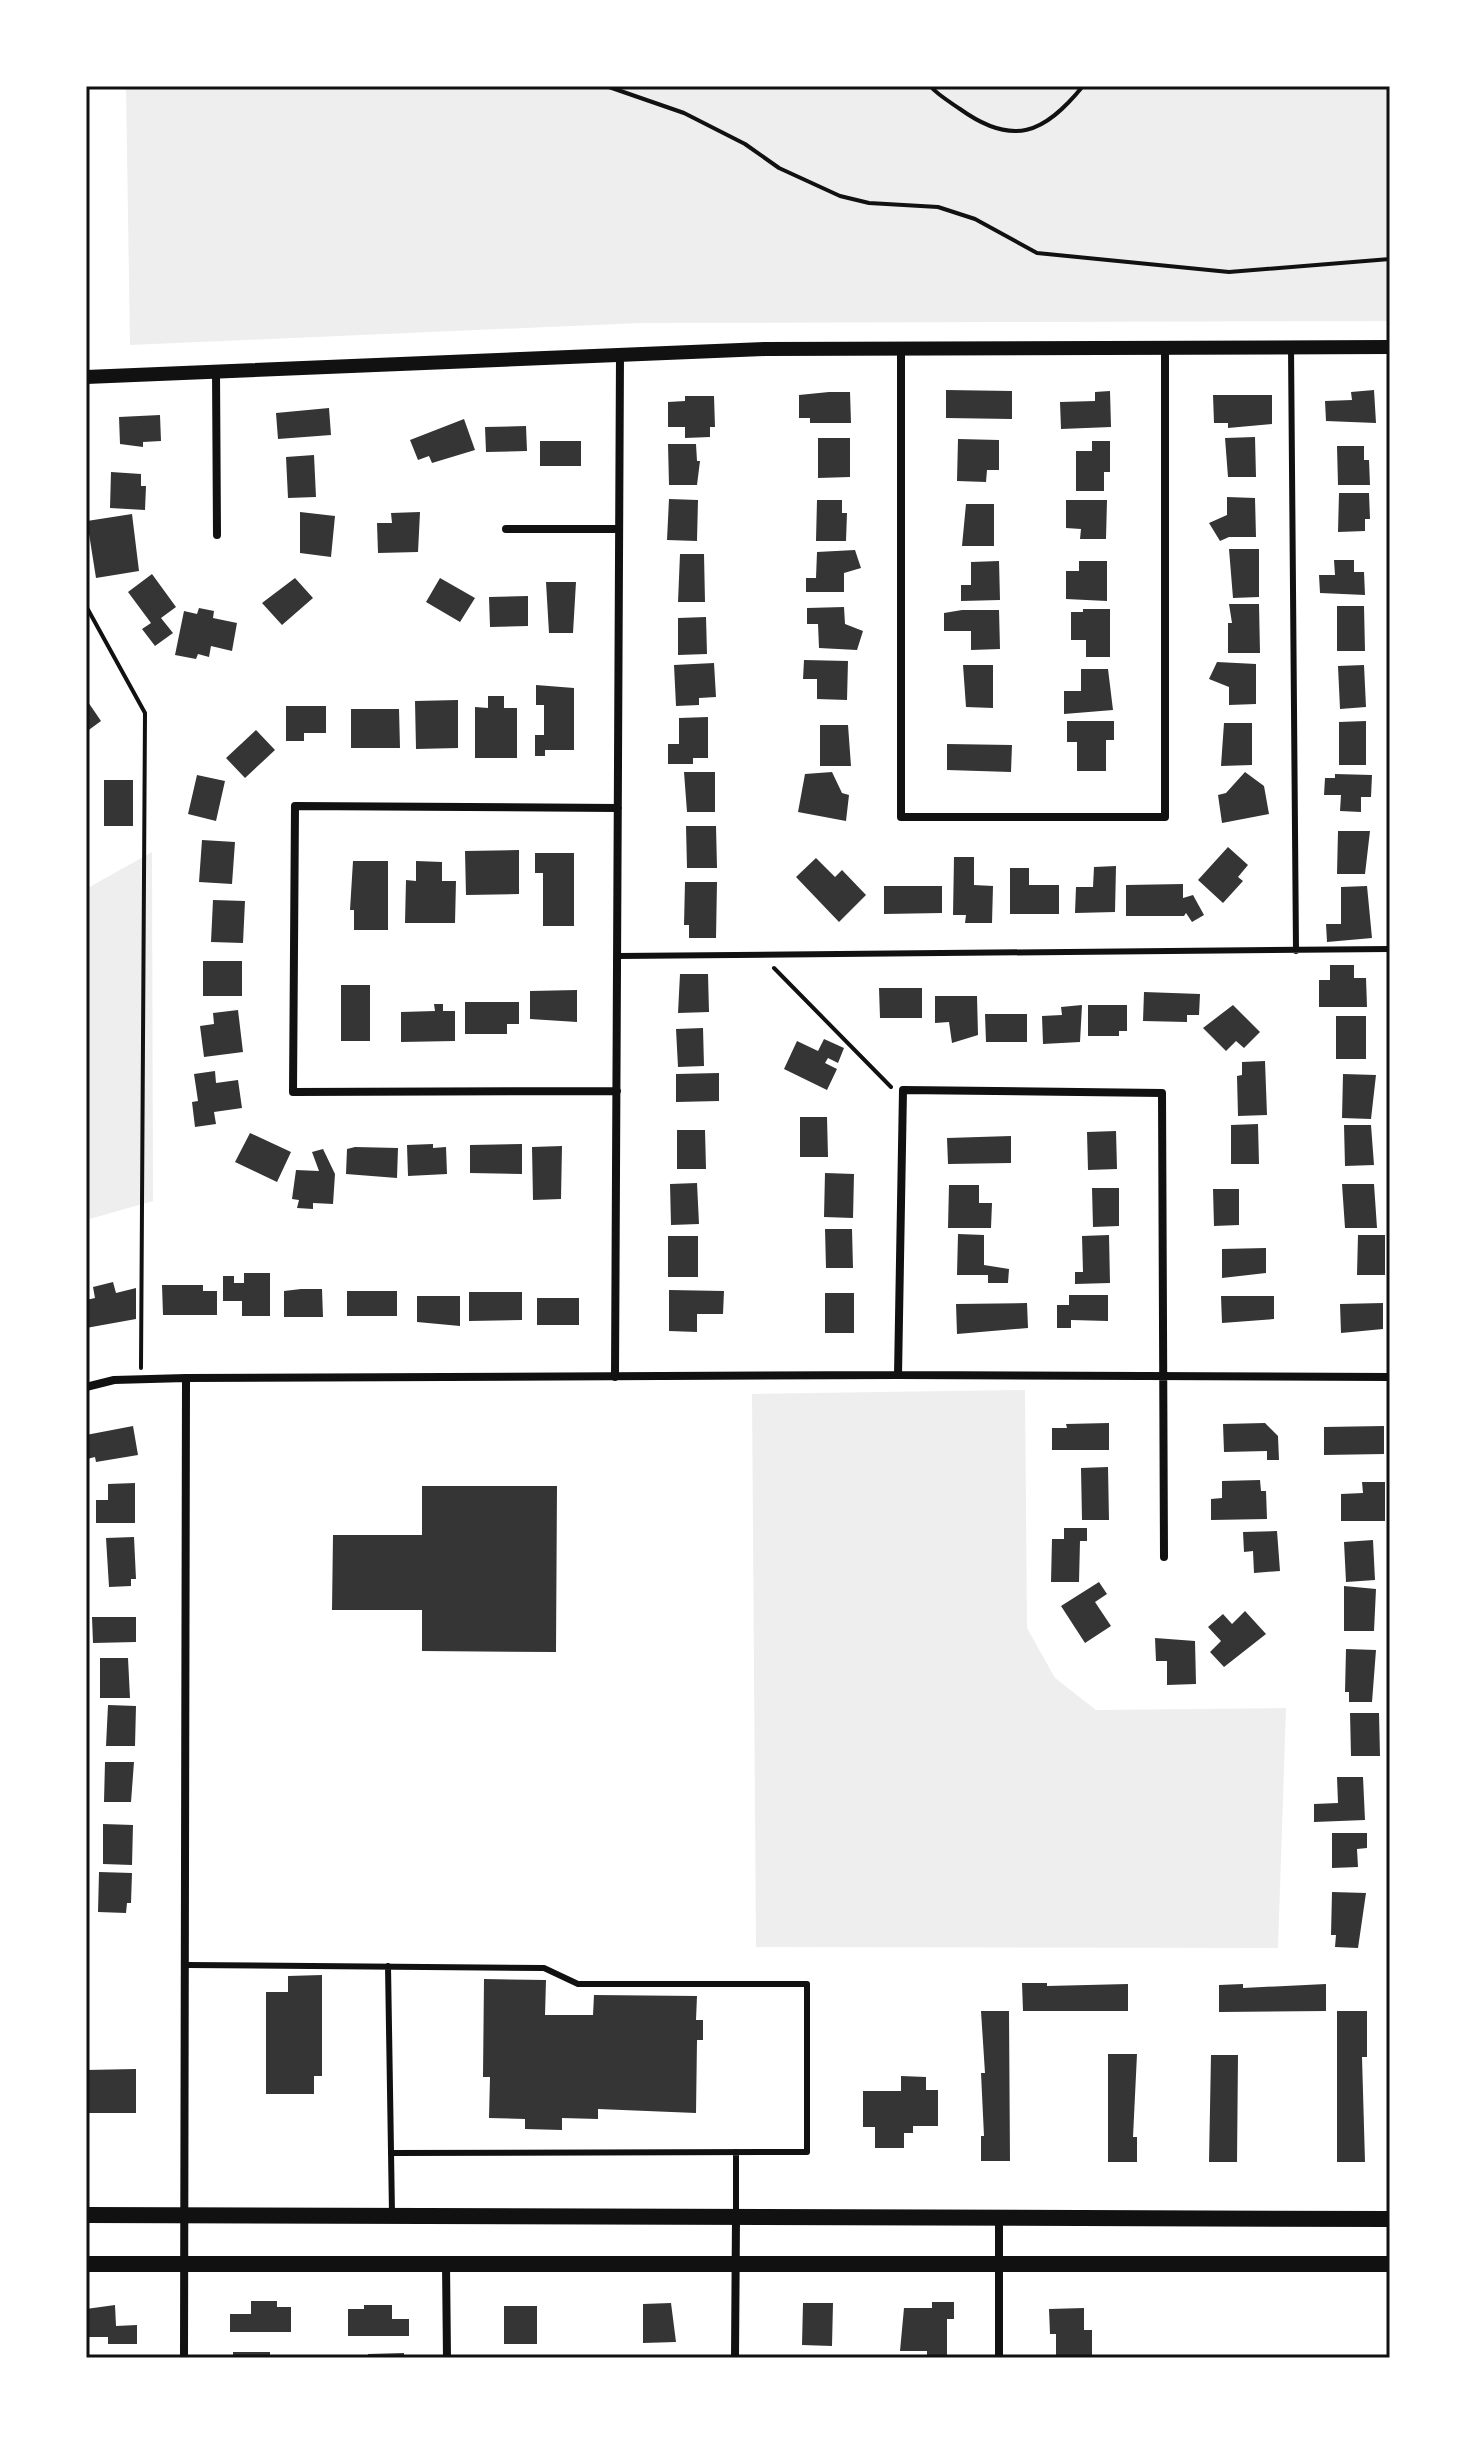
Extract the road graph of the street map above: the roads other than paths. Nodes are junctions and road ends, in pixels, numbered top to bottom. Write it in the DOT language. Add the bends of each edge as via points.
graph roads {
  1 [pos="901,347"];
  2 [pos="1165,347"];
  3 [pos="1291,347"];
  4 [pos="1390,347"];
  5 [pos="620,355"];
  6 [pos="216,371"];
  7 [pos="86,377"];
  8 [pos="506,529"];
  9 [pos="619,529"];
  10 [pos="217,535"];
  11 [pos="618,808"];
  12 [pos="1390,949"];
  13 [pos="1296,951"];
  14 [pos="618,956"];
  15 [pos="617,1091"];
  16 [pos="898,1375"];
  17 [pos="615,1377"];
  18 [pos="1165,1377"];
  19 [pos="1390,1377"];
  20 [pos="186,1378"];
  21 [pos="86,1387"];
  22 [pos="1164,1557"];
  23 [pos="187,1965"];
  24 [pos="388,1966"];
  25 [pos="736,2152"];
  26 [pos="391,2153"];
  27 [pos="86,2215"];
  28 [pos="187,2216"];
  29 [pos="392,2217"];
  30 [pos="736,2217"];
  31 [pos="999,2218"];
  32 [pos="1390,2219"];
  33 [pos="446,2263"];
  34 [pos="86,2264"];
  35 [pos="185,2264"];
  36 [pos="735,2264"];
  37 [pos="999,2264"];
  38 [pos="1390,2264"];
  39 [pos="184,2358"];
  40 [pos="447,2358"];
  41 [pos="735,2358"];
  42 [pos="999,2358"];
  1 -- 2 [label="street"];
  1 -- 2 [label="street" via="901,817 1165,817"];
  1 -- 5 [label="street"];
  2 -- 3 [label="street"];
  3 -- 4 [label="street"];
  3 -- 13 [label="lane"];
  5 -- 6 [label="street"];
  5 -- 9 [label="street"];
  6 -- 7 [label="street"];
  6 -- 10 [label="street"];
  8 -- 9 [label="street"];
  9 -- 11 [label="street"];
  11 -- 14 [label="street"];
  11 -- 15 [label="street" via="295,806 293,1061 293,1092"];
  12 -- 13 [label="lane"];
  13 -- 14 [label="lane"];
  14 -- 15 [label="street"];
  15 -- 17 [label="street"];
  16 -- 17 [label="street"];
  16 -- 18 [label="street"];
  16 -- 18 [label="street" via="903,1090 1162,1093"];
  17 -- 20 [label="street"];
  18 -- 19 [label="street"];
  18 -- 22 [label="street"];
  20 -- 21 [label="street" via="114,1380"];
  20 -- 23 [label="street"];
  23 -- 24 [label="lane"];
  23 -- 28 [label="street"];
  24 -- 25 [label="lane" via="544,1968 578,1984 807,1984 807,2152"];
  24 -- 26 [label="lane"];
  25 -- 26 [label="lane"];
  25 -- 30 [label="lane"];
  26 -- 29 [label="lane"];
  27 -- 28 [label="main road"];
  28 -- 29 [label="main road"];
  28 -- 35 [label="street"];
  29 -- 30 [label="main road"];
  30 -- 31 [label="main road"];
  30 -- 36 [label="street"];
  31 -- 32 [label="main road"];
  31 -- 37 [label="street"];
  33 -- 35 [label="main road"];
  33 -- 36 [label="main road"];
  33 -- 40 [label="street"];
  34 -- 35 [label="main road"];
  35 -- 39 [label="street"];
  36 -- 37 [label="main road"];
  36 -- 41 [label="street"];
  37 -- 38 [label="main road"];
  37 -- 42 [label="street"];
}
